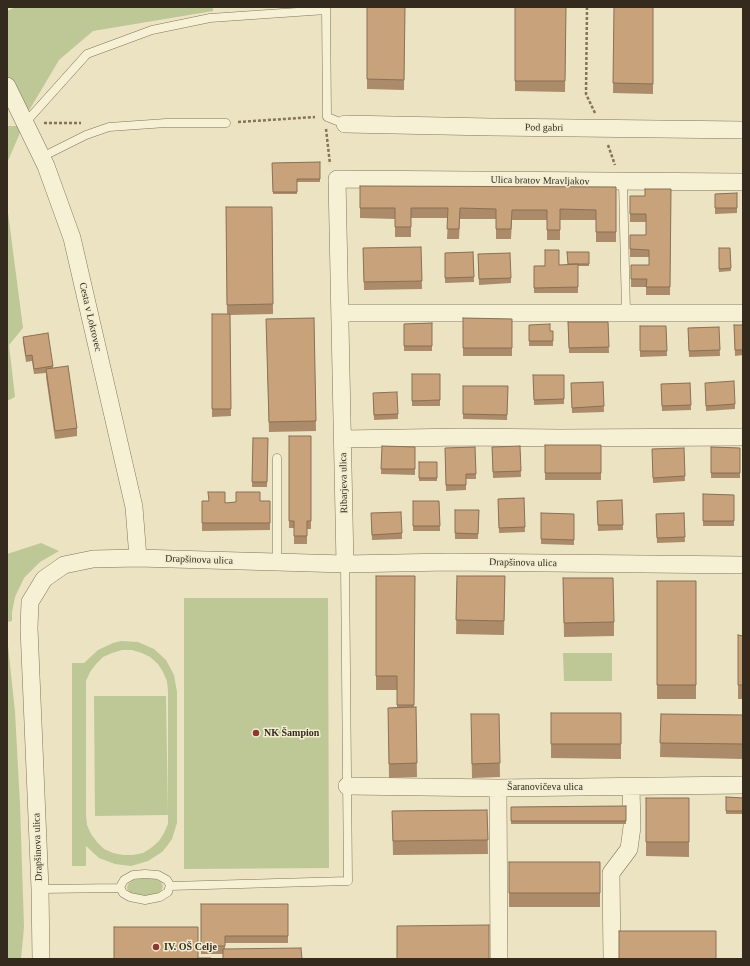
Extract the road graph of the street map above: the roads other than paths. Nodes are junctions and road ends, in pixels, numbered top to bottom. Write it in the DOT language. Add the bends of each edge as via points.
graph roads {
  1 [pos="326,8"];
  2 [pos="7,86"];
  3 [pos="25,123"];
  4 [pos="226,123"];
  5 [pos="345,124"];
  6 [pos="743,130"];
  7 [pos="42,157"];
  8 [pos="334,175"];
  9 [pos="623,182"];
  10 [pos="743,182"];
  11 [pos="626,312"];
  12 [pos="340,313"];
  13 [pos="743,313"];
  14 [pos="743,437"];
  15 [pos="343,439"];
  16 [pos="277,458"];
  17 [pos="138,558"];
  18 [pos="277,562"];
  19 [pos="345,564"];
  20 [pos="743,565"];
  21 [pos="347,786"];
  22 [pos="743,786"];
  23 [pos="631,787"];
  24 [pos="498,788"];
  25 [pos="170,886"];
  26 [pos="120,888"];
  27 [pos="40,889"];
  28 [pos="41,959"];
  29 [pos="499,959"];
  30 [pos="612,959"];
  1 -- 3 [label="lane" via="210,18 152,30 87,54"];
  1 -- 5 [label="lane" via="327,117"];
  2 -- 3 [label="street, Cesta v Lokrovec"];
  3 -- 7 [label="street, Cesta v Lokrovec"];
  4 -- 7 [label="lane" via="166,122 109,127 86,135"];
  5 -- 6 [label="street, Pod gabri"];
  7 -- 17 [label="street, Cesta v Lokrovec" via="72,238 134,508"];
  8 -- 9 [label="street, Ulica bratov Mravljakov"];
  8 -- 12 [label="street, Ribarjeva ulica"];
  9 -- 10 [label="street, Ulica bratov Mravljakov"];
  9 -- 11 [label="lane"];
  11 -- 12 [label="street"];
  11 -- 13 [label="street"];
  12 -- 15 [label="street, Ribarjeva ulica"];
  14 -- 15 [label="street"];
  15 -- 19 [label="street, Ribarjeva ulica"];
  16 -- 18 [label="lane"];
  17 -- 18 [label="street, Drapšinova ulica"];
  17 -- 27 [label="street, Drapšinova ulica" via="93,559 64,565 44,579 30,602"];
  18 -- 19 [label="street, Drapšinova ulica"];
  19 -- 20 [label="street, Drapšinova ulica" via="450,562"];
  19 -- 21 [label="lane, Ribarjeva ulica"];
  21 -- 24 [label="street, Šaranovičeva ulica"];
  21 -- 25 [label="lane, Ribarjeva ulica" via="348,881"];
  22 -- 23 [label="street, Šaranovičeva ulica"];
  23 -- 24 [label="street, Šaranovičeva ulica"];
  23 -- 30 [label="street" via="632,827 629,849 611,874"];
  24 -- 29 [label="street"];
  25 -- 26 [label="lane" via="164,896 145,900 129,897"];
  25 -- 26 [label="lane" via="168,880 163,877 144,874 127,878"];
  26 -- 27 [label="lane"];
  27 -- 28 [label="street, Drapšinova ulica"];
}
